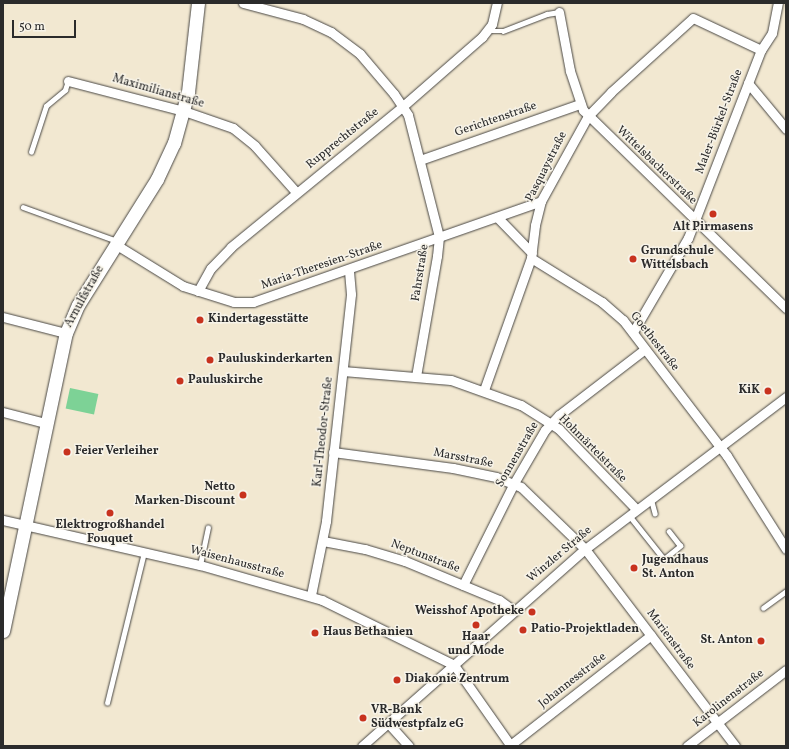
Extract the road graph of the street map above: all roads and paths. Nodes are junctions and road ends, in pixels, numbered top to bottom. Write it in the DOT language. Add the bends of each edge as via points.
graph roads {
  1 [pos="198,3"];
  2 [pos="243,3"];
  3 [pos="497,3"];
  4 [pos="778,3"];
  5 [pos="559,12"];
  6 [pos="487,31"];
  7 [pos="761,50"];
  8 [pos="68,81"];
  9 [pos="748,83"];
  10 [pos="580,104"];
  11 [pos="403,106"];
  12 [pos="184,111"];
  13 [pos="588,116"];
  14 [pos="786,129"];
  15 [pos="30,152"];
  16 [pos="420,160"];
  17 [pos="296,192"];
  18 [pos="541,201"];
  19 [pos="23,207"];
  20 [pos="497,218"];
  21 [pos="695,221"];
  22 [pos="439,237"];
  23 [pos="116,243"];
  24 [pos="532,256"];
  25 [pos="349,270"];
  26 [pos="198,291"];
  27 [pos="786,308"];
  28 [pos="3,317"];
  29 [pos="632,332"];
  30 [pos="66,333"];
  31 [pos="645,349"];
  32 [pos="343,371"];
  33 [pos="416,376"];
  34 [pos="484,390"];
  35 [pos="784,402"];
  36 [pos="3,412"];
  37 [pos="45,423"];
  38 [pos="550,423"];
  39 [pos="720,446"];
  40 [pos="333,452"];
  41 [pos="514,483"];
  42 [pos="651,497"];
  43 [pos="632,512"];
  44 [pos="655,513"];
  45 [pos="3,520"];
  46 [pos="24,525"];
  47 [pos="208,528"];
  48 [pos="786,530"];
  49 [pos="669,532"];
  50 [pos="778,536"];
  51 [pos="323,541"];
  52 [pos="585,549"];
  53 [pos="786,549"];
  54 [pos="144,552"];
  55 [pos="200,565"];
  56 [pos="464,584"];
  57 [pos="786,591"];
  58 [pos="311,595"];
  59 [pos="762,608"];
  60 [pos="513,610"];
  61 [pos="3,631"];
  62 [pos="651,635"];
  63 [pos="454,664"];
  64 [pos="786,670"];
  65 [pos="107,703"];
  66 [pos="388,723"];
  67 [pos="718,723"];
  68 [pos="362,746"];
  69 [pos="410,746"];
  70 [pos="510,746"];
  71 [pos="687,746"];
  72 [pos="735,746"];
  1 -- 12 [label="street, Arnulfstraße"];
  2 -- 11 [label="street, Fahrstraße" via="303,19 331,32 360,54"];
  3 -- 6 [label="street, Rupprechtstraße"];
  4 -- 7 [label="street, Maler-Bürkel-Straße" via="772,33"];
  5 -- 6 [label="lane" via="502,31"];
  5 -- 10 [label="street, Wittelsbacherstraße" via="570,71"];
  6 -- 11 [label="street, Rupprechtstraße"];
  7 -- 9 [label="street, Maler-Bürkel-Straße"];
  7 -- 13 [label="street, Pasquaystraße" via="693,18"];
  8 -- 12 [label="street, Maximilianstraße"];
  8 -- 15 [label="lane, Maximilianstraße" via="66,90 46,106"];
  9 -- 14 [label="street"];
  9 -- 21 [label="street, Maler-Bürkel-Straße"];
  10 -- 13 [label="street, Wittelsbacherstraße"];
  10 -- 16 [label="street, Gerichtenstraße"];
  11 -- 16 [label="street, Fahrstraße"];
  11 -- 17 [label="street, Rupprechtstraße"];
  12 -- 17 [label="street, Maximilianstraße" via="233,128 246,137"];
  12 -- 23 [label="street, Arnulfstraße" via="157,179"];
  13 -- 18 [label="street, Pasquaystraße"];
  13 -- 21 [label="street, Wittelsbacherstraße"];
  16 -- 22 [label="street, Fahrstraße"];
  17 -- 26 [label="street, Rupprechtstraße" via="223,255"];
  18 -- 20 [label="street, Maria-Theresien-Straße"];
  18 -- 24 [label="street, Pasquaystraße" via="535,225"];
  19 -- 23 [label="lane"];
  20 -- 22 [label="street, Maria-Theresien-Straße"];
  20 -- 24 [label="street, Goethestraße"];
  21 -- 27 [label="street, Wittelsbacherstraße"];
  21 -- 29 [label="street, Maler-Bürkel-Straße" via="688,238"];
  22 -- 25 [label="street, Maria-Theresien-Straße"];
  22 -- 33 [label="street, Fahrstraße"];
  23 -- 26 [label="street, Maria-Theresien-Straße" via="176,283"];
  23 -- 30 [label="street, Arnulfstraße" via="78,305"];
  24 -- 29 [label="street, Goethestraße" via="602,302"];
  24 -- 34 [label="street, Pasquaystraße"];
  25 -- 26 [label="street, Maria-Theresien-Straße" via="253,302 234,302"];
  25 -- 32 [label="street, Karl-Theodor-Straße" via="351,284"];
  28 -- 30 [label="street"];
  29 -- 31 [label="street, Goethestraße"];
  30 -- 37 [label="street, Arnulfstraße"];
  31 -- 38 [label="street, Sonnenstraße"];
  31 -- 39 [label="street, Goethestraße"];
  32 -- 33 [label="street, Hohmärtelstraße"];
  32 -- 40 [label="street, Karl-Theodor-Straße"];
  33 -- 34 [label="street, Hohmärtelstraße" via="451,380"];
  34 -- 38 [label="street, Hohmärtelstraße" via="521,405"];
  35 -- 39 [label="street, Winzler Straße"];
  36 -- 37 [label="street"];
  37 -- 46 [label="street, Arnulfstraße"];
  38 -- 41 [label="street, Sonnenstraße"];
  38 -- 43 [label="street, Hohmärtelstraße" via="565,435"];
  39 -- 42 [label="street, Winzler Straße"];
  39 -- 50 [label="street, Goethestraße"];
  40 -- 41 [label="street, Marsstraße" via="428,464"];
  40 -- 51 [label="street, Karl-Theodor-Straße"];
  41 -- 52 [label="street, Marsstraße" via="534,498"];
  41 -- 56 [label="street, Sonnenstraße"];
  42 -- 43 [label="street, Winzler Straße"];
  42 -- 44 [label="lane"];
  43 -- 49 [label="lane" via="664,559 680,546"];
  43 -- 52 [label="street, Winzler Straße"];
  45 -- 46 [label="street, Waisenhausstraße"];
  46 -- 54 [label="street, Waisenhausstraße"];
  46 -- 61 [label="street, Arnulfstraße"];
  47 -- 55 [label="lane"];
  48 -- 50 [label="street"];
  50 -- 53 [label="street, Goethestraße"];
  51 -- 56 [label="street, Neptunstraße" via="391,556"];
  51 -- 58 [label="street, Karl-Theodor-Straße"];
  52 -- 60 [label="street, Winzler Straße"];
  52 -- 62 [label="street, Marienstraße"];
  54 -- 55 [label="street, Waisenhausstraße"];
  54 -- 65 [label="lane"];
  55 -- 58 [label="street, Waisenhausstraße"];
  56 -- 60 [label="street, Neptunstraße" via="499,600"];
  57 -- 59 [label="lane"];
  58 -- 63 [label="street, Waisenhausstraße"];
  60 -- 63 [label="street, Winzler Straße"];
  62 -- 67 [label="street, Marienstraße"];
  62 -- 70 [label="street, Johannesstraße"];
  63 -- 66 [label="street, Winzler Straße"];
  63 -- 70 [label="street"];
  64 -- 67 [label="street, Karolinenstraße"];
  66 -- 68 [label="street, Winzler Straße"];
  66 -- 69 [label="street"];
  67 -- 71 [label="street, Karolinenstraße"];
  67 -- 72 [label="street, Marienstraße"];
}
